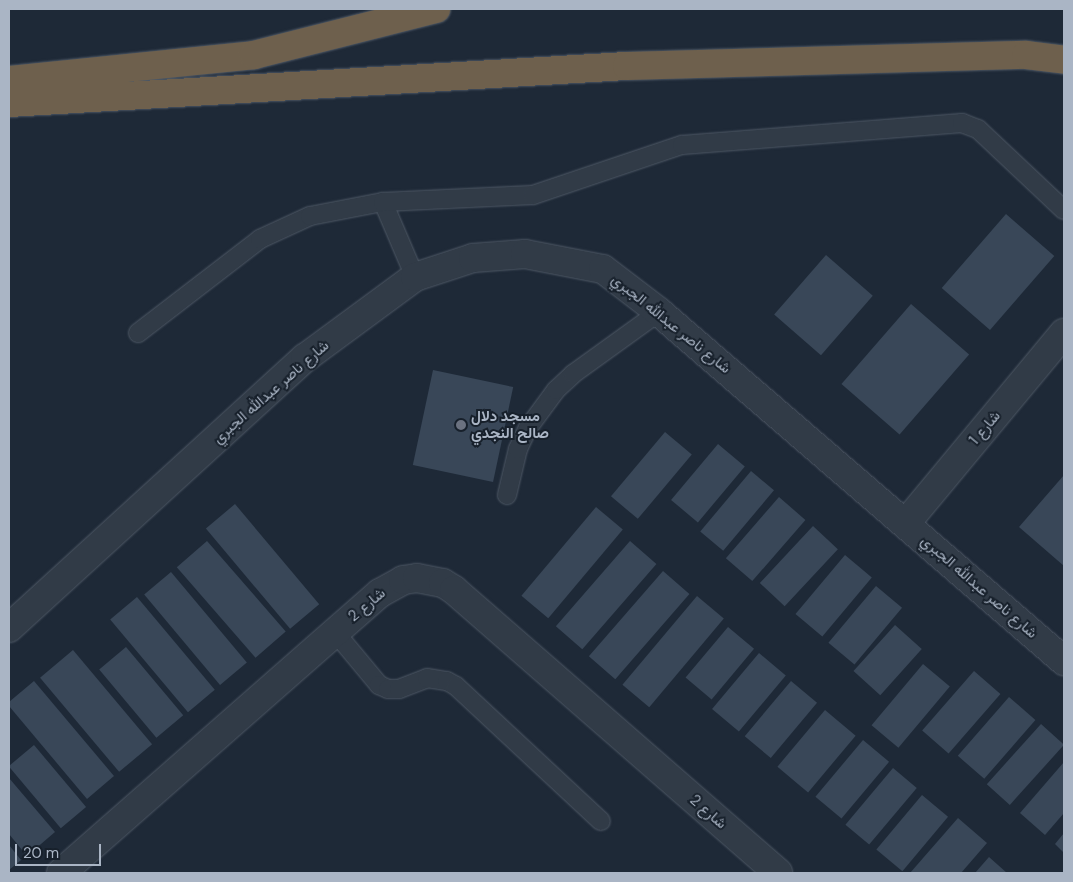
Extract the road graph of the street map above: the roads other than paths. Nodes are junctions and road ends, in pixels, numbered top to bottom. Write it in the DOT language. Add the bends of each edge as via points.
graph roads {
  1 [pos="436,9"];
  2 [pos="1064,60"];
  3 [pos="9,80"];
  4 [pos="9,103"];
  5 [pos="383,202"];
  6 [pos="1064,210"];
  7 [pos="415,277"];
  8 [pos="660,312"];
  9 [pos="138,333"];
  10 [pos="1064,333"];
  11 [pos="507,495"];
  12 [pos="906,523"];
  13 [pos="9,628"];
  14 [pos="335,632"];
  15 [pos="1064,661"];
  16 [pos="601,821"];
  17 [pos="68,871"];
  18 [pos="778,873"];
  1 -- 3 [label="highway" via="254,55"];
  2 -- 4 [label="highway" via="1026,55 627,66"];
  5 -- 6 [label="lane" via="533,195 682,145 962,123 978,129"];
  5 -- 7 [label="lane"];
  5 -- 9 [label="lane" via="310,216 260,239"];
  7 -- 8 [label="street, شارع ناصر عبدالله الجبري" via="473,258 525,254 603,269"];
  7 -- 13 [label="street, شارع ناصر عبدالله الجبري" via="305,358"];
  8 -- 11 [label="lane" via="573,374 556,390 528,428 518,449"];
  8 -- 12 [label="street, شارع ناصر عبدالله الجبري"];
  10 -- 12 [label="street, شارع 1"];
  12 -- 15 [label="street, شارع ناصر عبدالله الجبري"];
  14 -- 16 [label="lane" via="379,684 388,689 398,689 427,678 442,679 456,686"];
  14 -- 17 [label="street, شارع 2"];
  14 -- 18 [label="street, شارع 2" via="391,585 417,578 443,583"];
}
